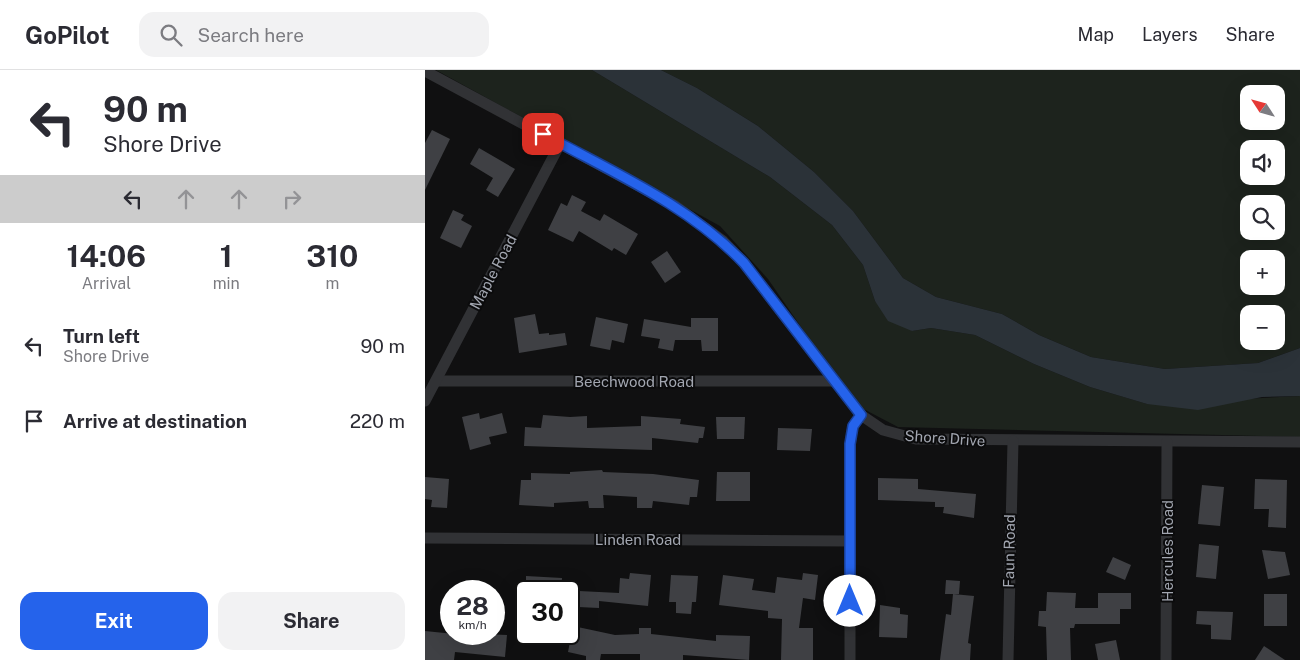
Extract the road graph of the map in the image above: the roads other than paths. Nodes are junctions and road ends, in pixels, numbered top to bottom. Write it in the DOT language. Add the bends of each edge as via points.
graph roads {
  1 [pos="425,71"];
  2 [pos="560,144"];
  3 [pos="436,381"];
  4 [pos="833,381"];
  5 [pos="425,401"];
  6 [pos="861,415"];
  7 [pos="1013,441"];
  8 [pos="1167,442"];
  9 [pos="1300,442"];
  10 [pos="425,538"];
  11 [pos="850,541"];
  12 [pos="850,660"];
  13 [pos="1008,660"];
  14 [pos="1167,660"];
  1 -- 2 [label="street, Shore Drive"];
  2 -- 3 [label="street, Maple Road"];
  2 -- 4 [label="street, Shore Drive" via="674,205 723,241 744,263"];
  3 -- 4 [label="street, Beechwood Road"];
  3 -- 5 [label="street, Maple Road"];
  4 -- 6 [label="street, Shore Drive"];
  6 -- 7 [label="street, Shore Drive" via="883,430 909,438"];
  6 -- 11 [label="street" via="853,426 850,444"];
  7 -- 8 [label="street, Shore Drive"];
  7 -- 13 [label="street, Faun Road"];
  8 -- 9 [label="street, Shore Drive"];
  8 -- 14 [label="street, Hercules Road"];
  10 -- 11 [label="street, Linden Road"];
  11 -- 12 [label="street"];
}
